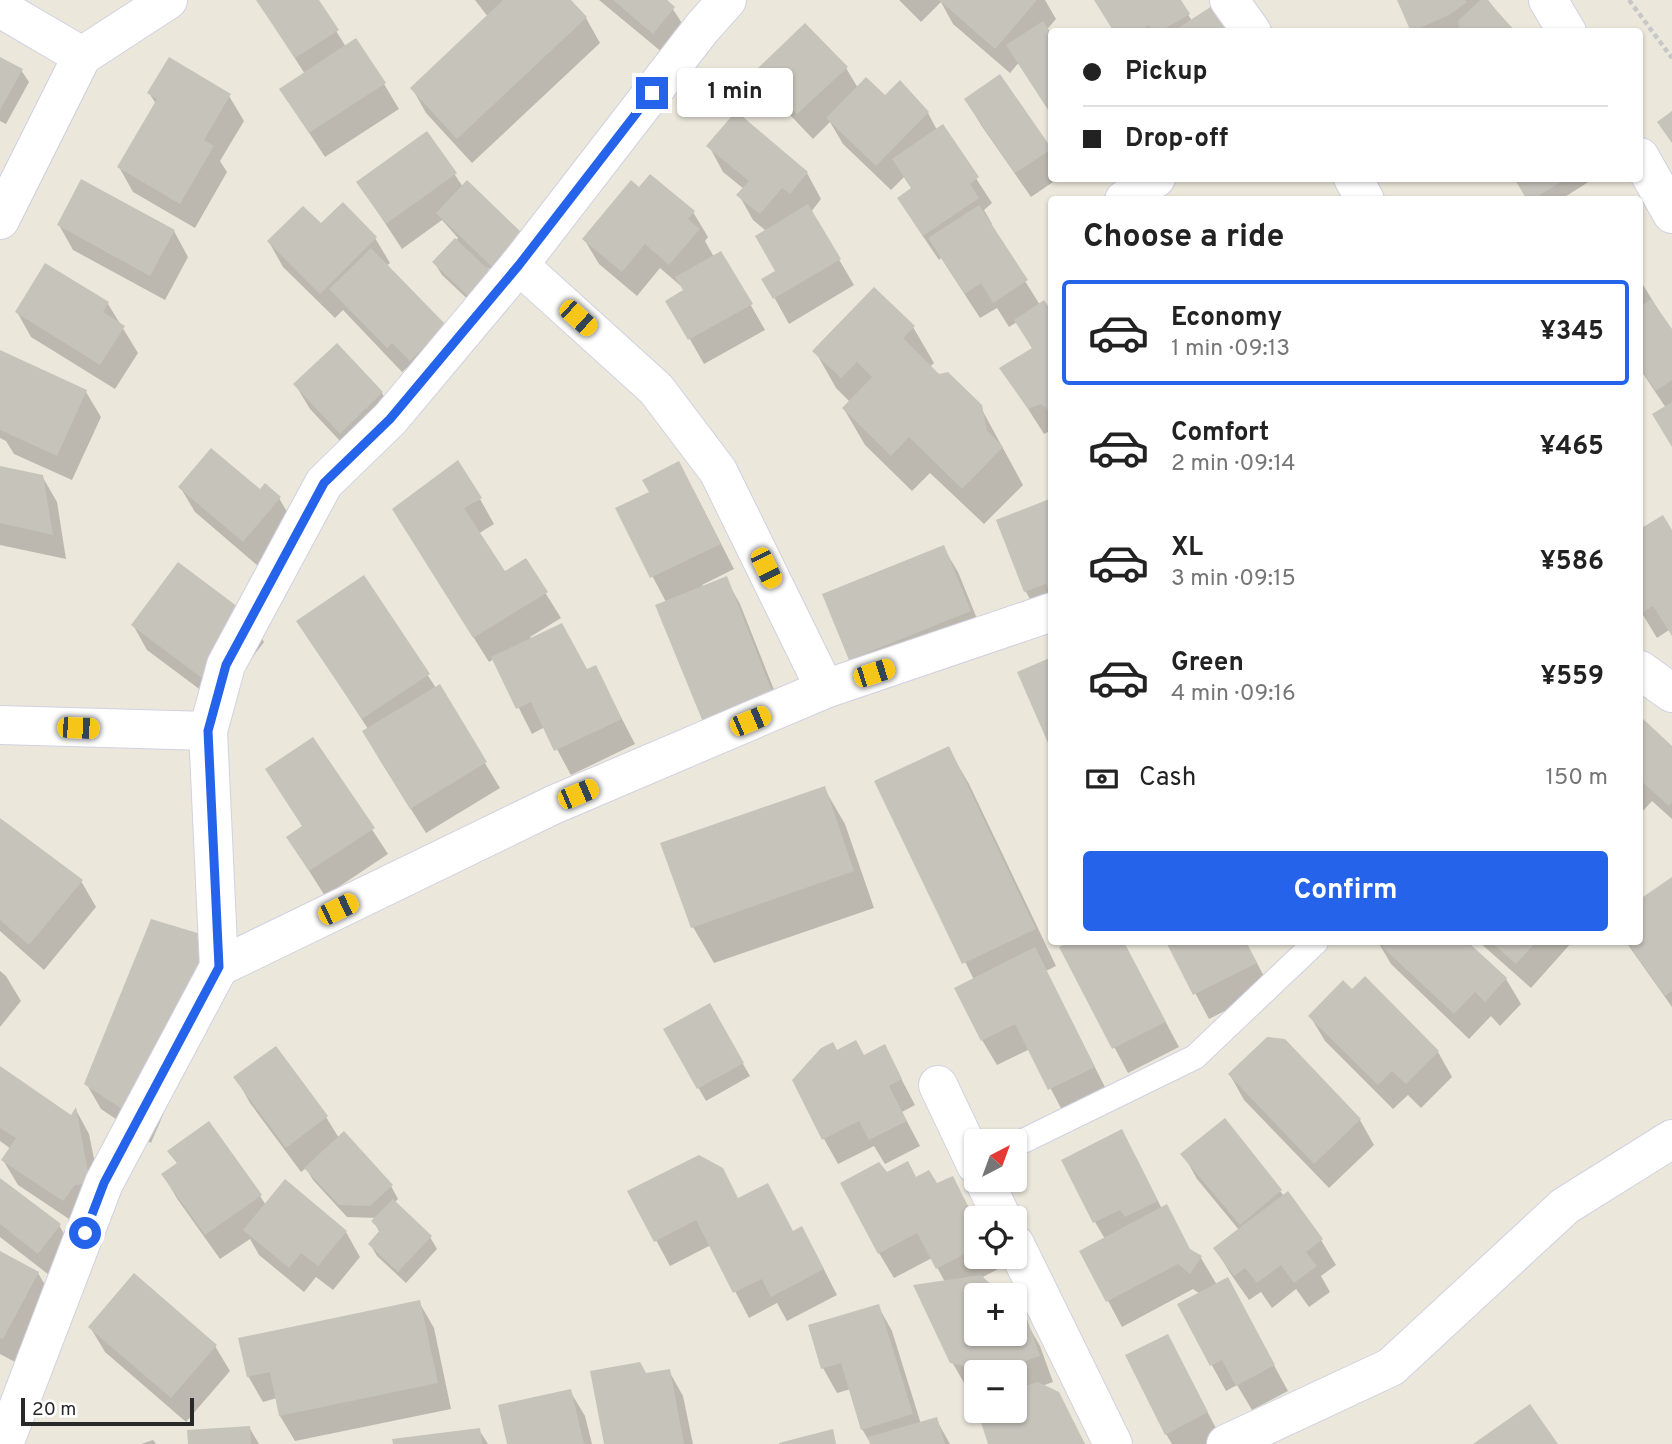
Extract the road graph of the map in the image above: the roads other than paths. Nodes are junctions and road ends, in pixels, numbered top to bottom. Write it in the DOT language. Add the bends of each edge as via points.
graph roads {
  1 [pos="168,0"];
  2 [pos="727,0"];
  3 [pos="1229,0"];
  4 [pos="1548,0"];
  5 [pos="0,8"];
  6 [pos="1249,28"];
  7 [pos="1565,28"];
  8 [pos="82,56"];
  9 [pos="1643,163"];
  10 [pos="1150,182"];
  11 [pos="1130,196"];
  12 [pos="1672,214"];
  13 [pos="0,220"];
  14 [pos="519,265"];
  15 [pos="1048,613"];
  16 [pos="1643,672"];
  17 [pos="825,689"];
  18 [pos="1672,693"];
  19 [pos="0,726"];
  20 [pos="208,731"];
  21 [pos="1313,945"];
  22 [pos="219,967"];
  23 [pos="938,1085"];
  24 [pos="964,1139"];
  25 [pos="1027,1139"];
  26 [pos="1672,1139"];
  27 [pos="1027,1268"];
  28 [pos="4,1444"];
  29 [pos="1113,1444"];
  30 [pos="1226,1444"];
  1 -- 8 [label="street"];
  2 -- 14 [label="street"];
  3 -- 6 [label="street"];
  4 -- 7 [label="street"];
  5 -- 8 [label="street"];
  8 -- 13 [label="street"];
  9 -- 12 [label="street"];
  10 -- 11 [label="street"];
  14 -- 17 [label="street" via="656,389 718,471"];
  14 -- 20 [label="street" via="390,419 324,483 226,665"];
  15 -- 17 [label="street"];
  16 -- 18 [label="street"];
  17 -- 22 [label="street" via="553,805"];
  19 -- 20 [label="street"];
  20 -- 22 [label="street"];
  21 -- 25 [label="lane" via="1195,1057"];
  22 -- 28 [label="street" via="104,1183"];
  23 -- 24 [label="street"];
  26 -- 30 [label="street" via="1565,1206 1391,1367"];
  27 -- 29 [label="street"];
}
